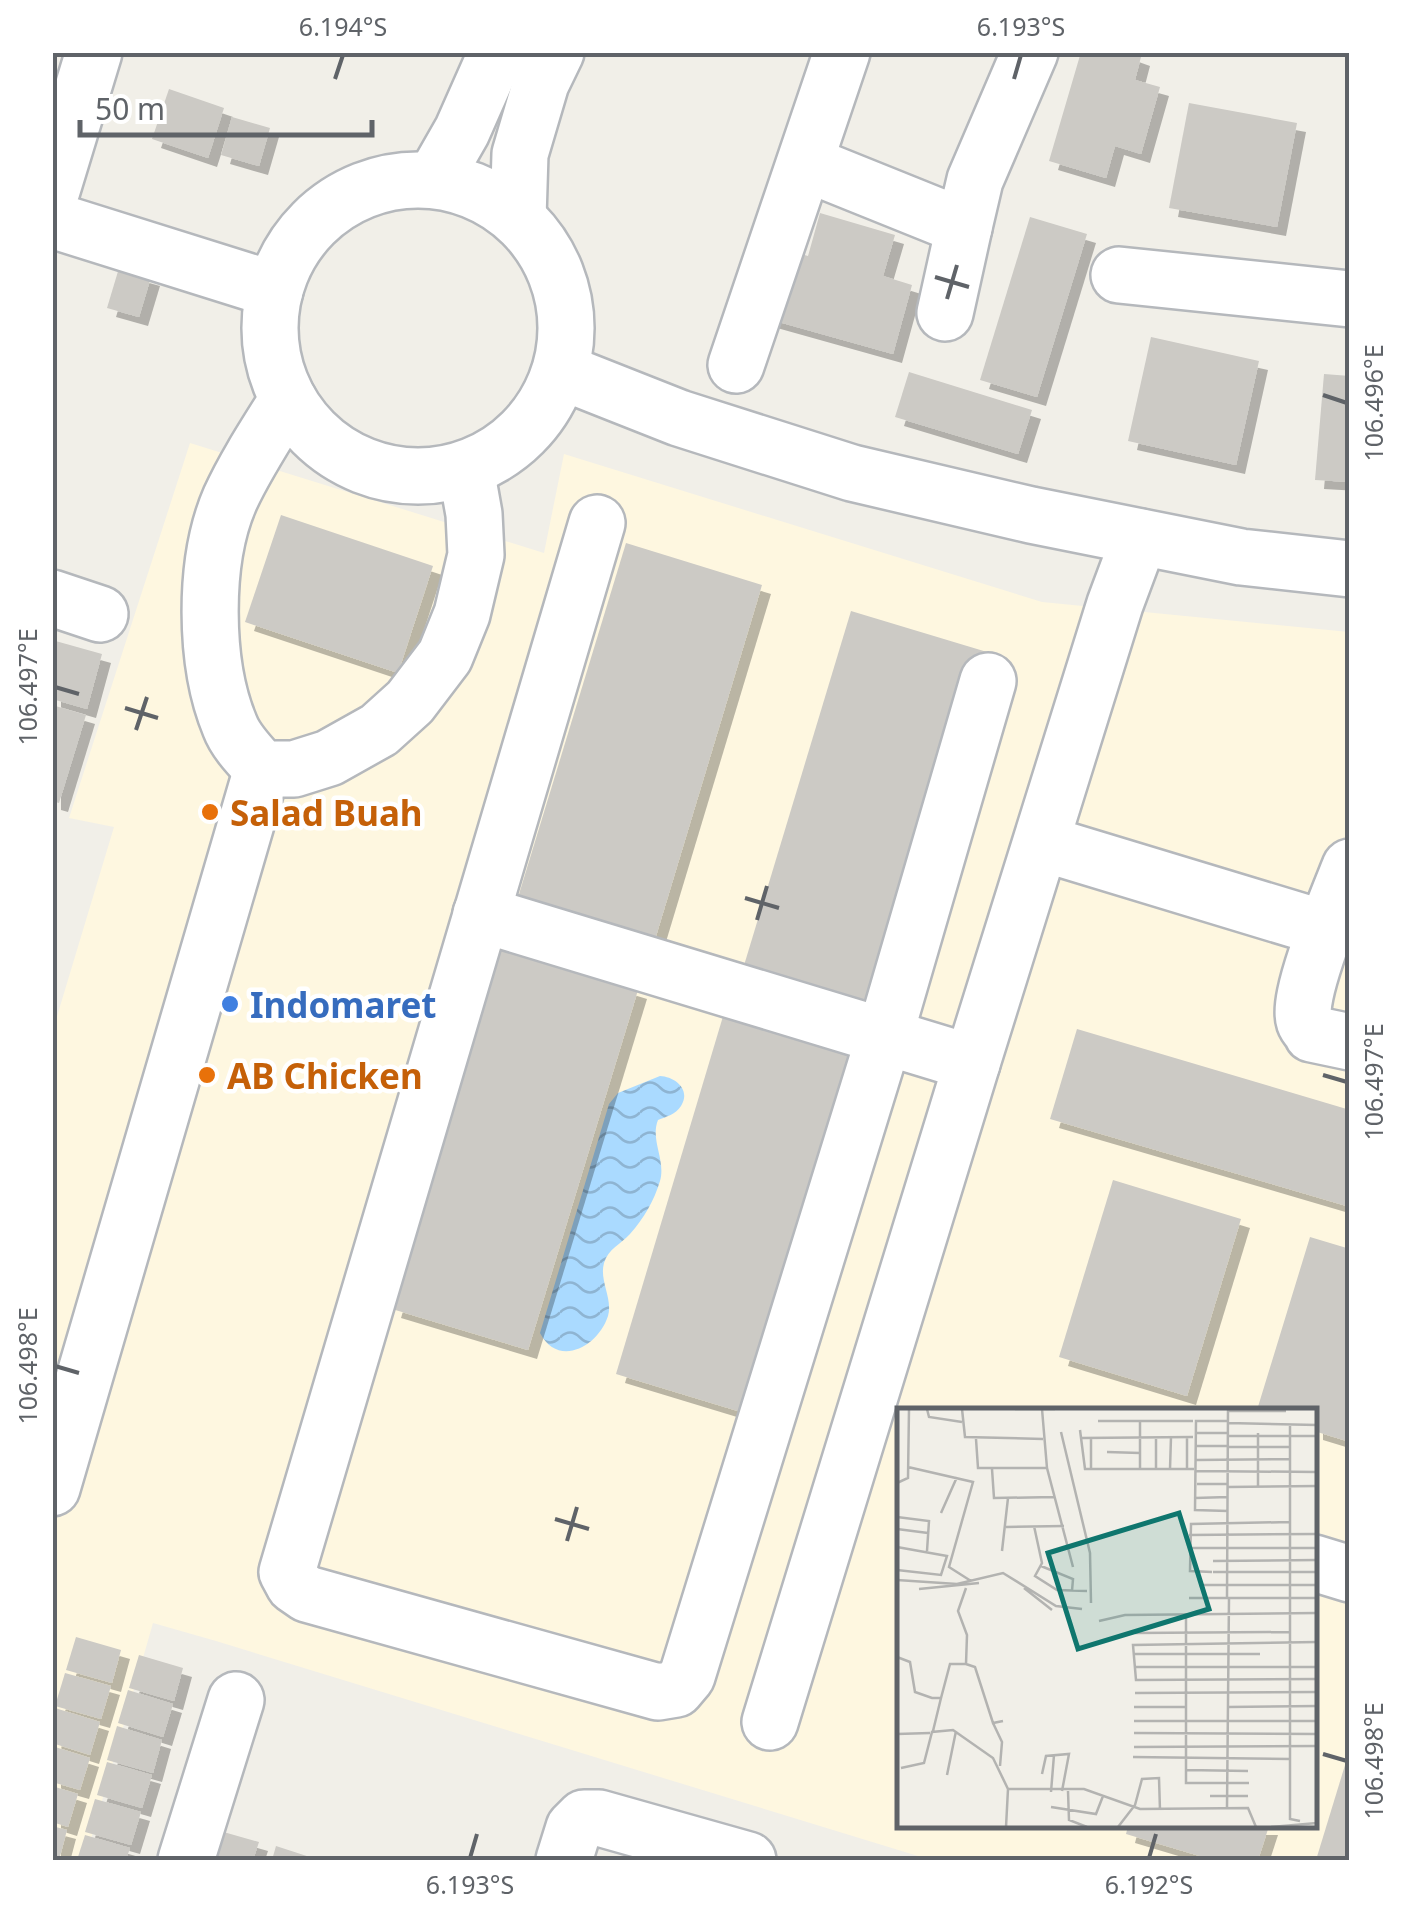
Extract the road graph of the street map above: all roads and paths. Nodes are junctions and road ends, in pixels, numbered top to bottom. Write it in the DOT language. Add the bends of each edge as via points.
graph roads {
  1 [pos="94,52"];
  2 [pos="497,52"];
  3 [pos="556,52"];
  4 [pos="842,52"];
  5 [pos="1030,52"];
  6 [pos="804,163"];
  7 [pos="434,180"];
  8 [pos="52,190"];
  9 [pos="518,218"];
  10 [pos="52,220"];
  11 [pos="964,226"];
  12 [pos="1119,275"];
  13 [pos="275,290"];
  14 [pos="1350,299"];
  15 [pos="945,312"];
  16 [pos="736,366"];
  17 [pos="560,371"];
  18 [pos="288,399"];
  19 [pos="466,469"];
  20 [pos="598,522"];
  21 [pos="1140,537"];
  22 [pos="1350,569"];
  23 [pos="988,681"];
  24 [pos="262,769"];
  25 [pos="1042,843"];
  26 [pos="1350,867"];
  27 [pos="481,914"];
  28 [pos="1326,928"];
  29 [pos="884,1038"];
  30 [pos="1350,1042"];
  31 [pos="972,1064"];
  32 [pos="881,1431"];
  33 [pos="52,1488"];
  34 [pos="1317,1564"];
  35 [pos="1350,1574"];
  36 [pos="236,1700"];
  37 [pos="770,1722"];
  38 [pos="734,1858"];
  39 [pos="186,1860"];
  40 [pos="564,1860"];
  1 -- 8 [label="street"];
  2 -- 7 [label="street"];
  3 -- 9 [label="street" via="520,154"];
  4 -- 6 [label="street"];
  5 -- 11 [label="street" via="975,180"];
  6 -- 11 [label="street"];
  6 -- 16 [label="street"];
  7 -- 9 [label="street" via="479,192"];
  7 -- 13 [label="street" via="392,182 352,195 318,219 292,251"];
  9 -- 17 [label="street" via="544,250 561,289 566,330"];
  10 -- 13 [label="street"];
  11 -- 15 [label="street"];
  12 -- 14 [label="street"];
  13 -- 18 [label="street" via="272,346"];
  17 -- 19 [label="street" via="524,432"];
  17 -- 21 [label="street" via="679,418 852,473"];
  18 -- 19 [label="street" via="312,433 345,458 384,473 425,477"];
  18 -- 24 [label="street" via="230,500 215,549 211,605 212,658 230,729"];
  19 -- 24 [label="street" via="476,555 445,656 380,730 294,770"];
  20 -- 27 [label="street"];
  21 -- 22 [label="street"];
  21 -- 25 [label="street"];
  23 -- 29 [label="street"];
  24 -- 33 [label="street"];
  25 -- 28 [label="street"];
  25 -- 31 [label="street"];
  26 -- 28 [label="street"];
  27 -- 29 [label="street"];
  27 -- 29 [label="street" via="288,1572 307,1594 658,1692 676,1689 687,1676"];
  28 -- 30 [label="street" via="1304,1020 1312,1034"];
  29 -- 31 [label="street"];
  31 -- 32 [label="street"];
  32 -- 37 [label="street"];
  34 -- 35 [label="street"];
  36 -- 39 [label="street"];
  38 -- 40 [label="street" via="584,1818"];
}
